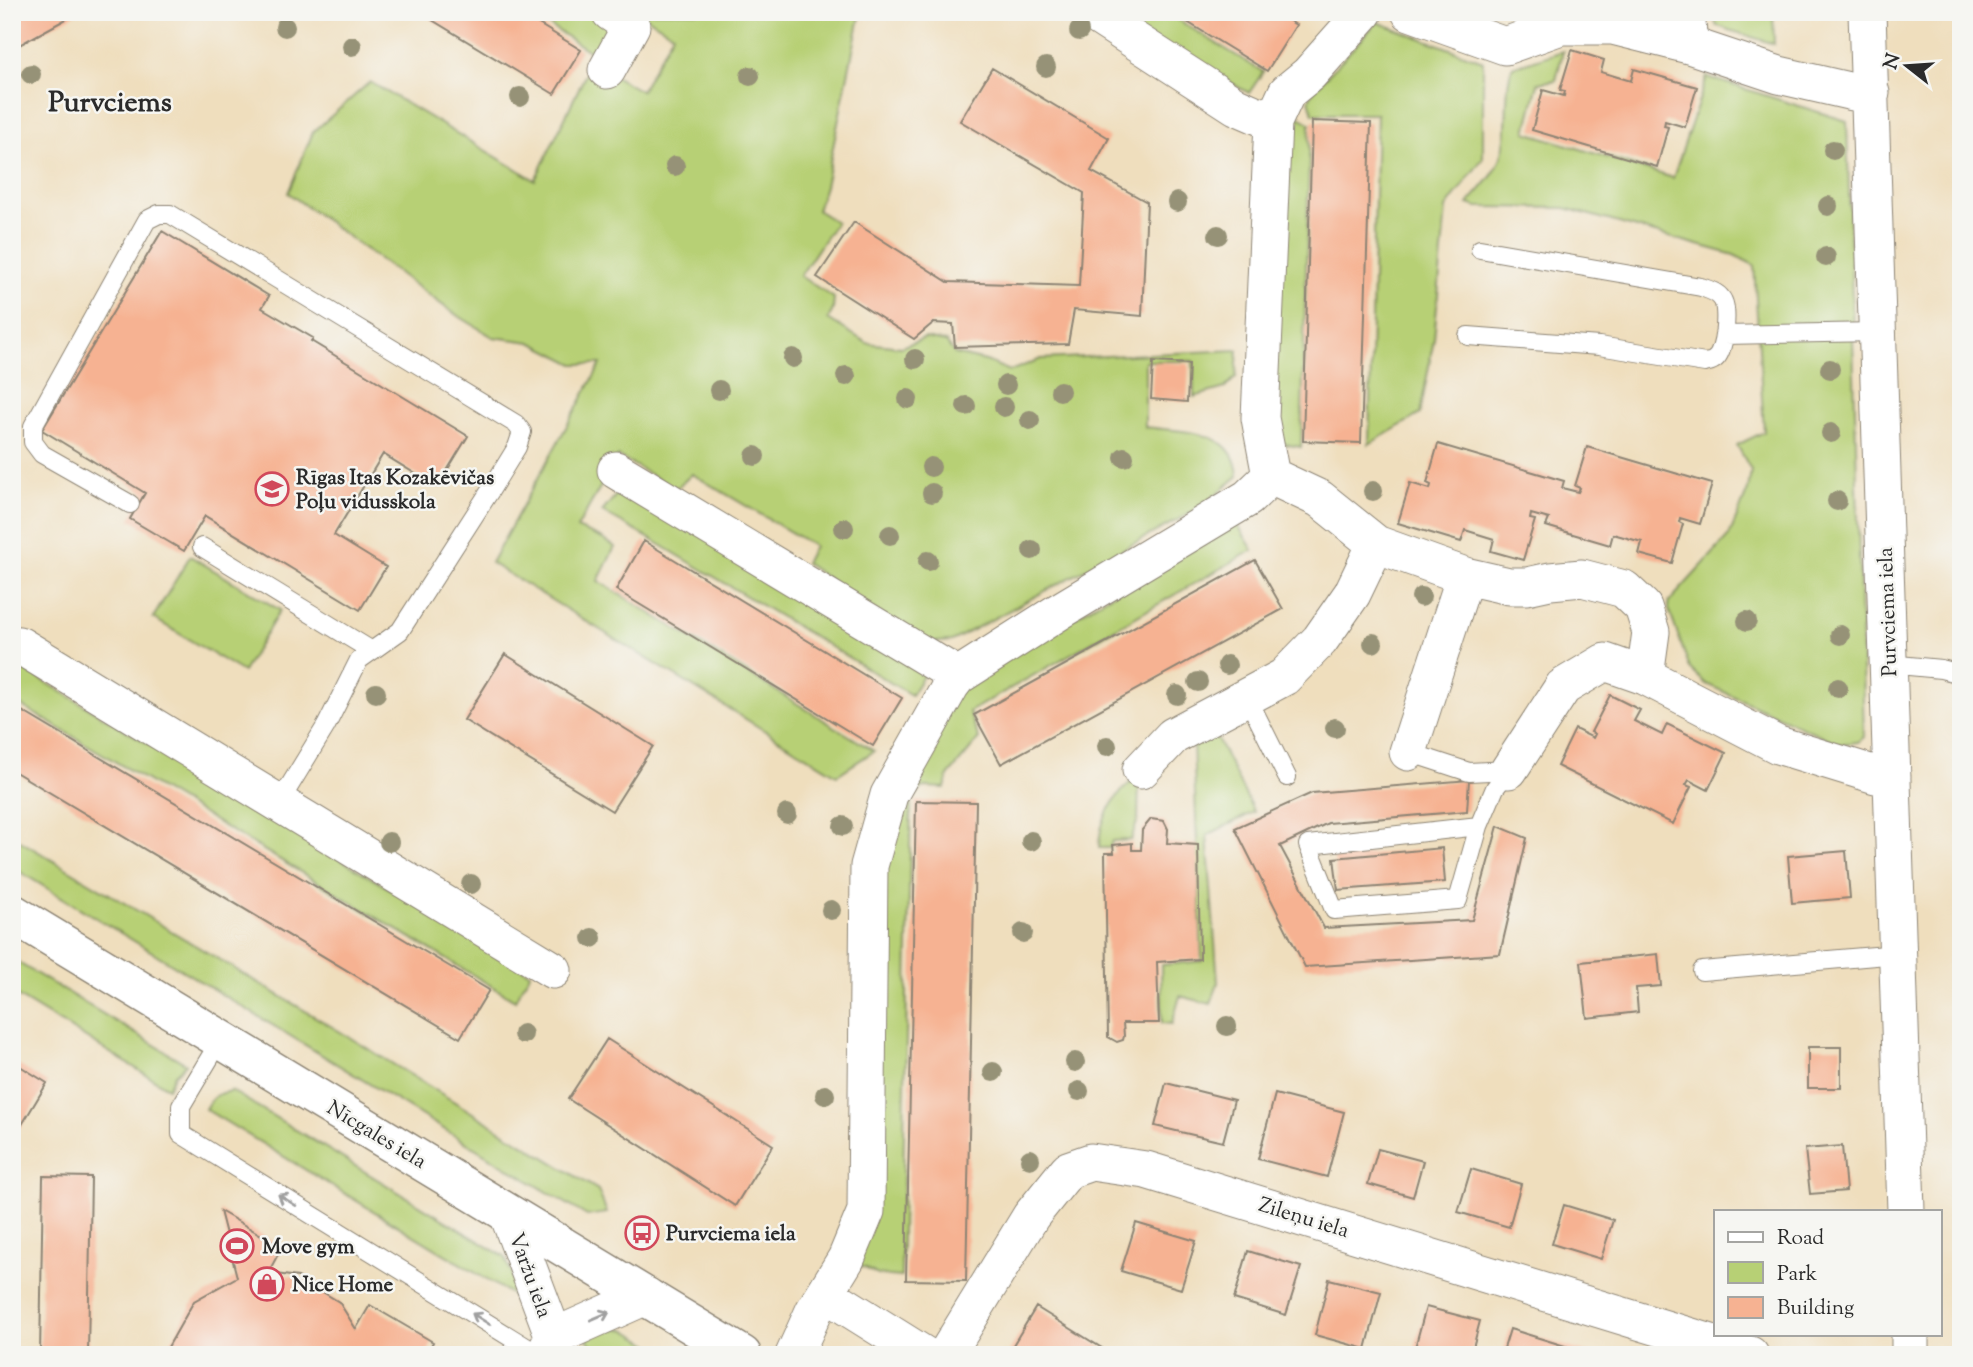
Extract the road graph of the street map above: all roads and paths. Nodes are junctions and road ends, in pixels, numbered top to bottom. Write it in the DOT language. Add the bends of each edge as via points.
graph roads {
  1 [pos="610,12"];
  2 [pos="1091,12"];
  3 [pos="1364,12"];
  4 [pos="1410,12"];
  5 [pos="1867,12"];
  6 [pos="1687,29"];
  7 [pos="607,69"];
  8 [pos="1871,93"];
  9 [pos="1273,122"];
  10 [pos="1480,249"];
  11 [pos="1878,332"];
  12 [pos="1724,335"];
  13 [pos="1468,336"];
  14 [pos="616,470"];
  15 [pos="1271,476"];
  16 [pos="130,504"];
  17 [pos="1376,544"];
  18 [pos="202,547"];
  19 [pos="1465,576"];
  20 [pos="12,643"];
  21 [pos="372,651"];
  22 [pos="1888,664"];
  23 [pos="1961,674"];
  24 [pos="958,676"];
  25 [pos="1645,677"];
  26 [pos="1247,697"];
  27 [pos="1408,752"];
  28 [pos="1141,770"];
  29 [pos="1509,770"];
  30 [pos="1892,776"];
  31 [pos="1287,777"];
  32 [pos="279,803"];
  33 [pos="1479,826"];
  34 [pos="12,913"];
  35 [pos="1898,954"];
  36 [pos="553,970"];
  37 [pos="1702,971"];
  38 [pos="221,1039"];
  39 [pos="1906,1210"];
  40 [pos="508,1214"];
  41 [pos="825,1293"];
  42 [pos="646,1296"];
  43 [pos="1910,1336"];
  44 [pos="546,1349"];
  45 [pos="742,1355"];
  46 [pos="794,1355"];
  47 [pos="924,1355"];
  48 [pos="946,1355"];
  49 [pos="1750,1355"];
  50 [pos="1910,1355"];
  1 -- 7 [label="street" via="631,26"];
  2 -- 9 [label="street" via="1236,106"];
  3 -- 9 [label="street" via="1287,92"];
  4 -- 6 [label="street" via="1505,46 1561,26"];
  5 -- 8 [label="street, Purvciema iela"];
  6 -- 8 [label="street" via="1779,75"];
  8 -- 11 [label="street, Purvciema iela"];
  9 -- 15 [label="street" via="1260,418"];
  10 -- 12 [label="lane" via="1701,287 1718,294 1724,303"];
  11 -- 12 [label="lane"];
  11 -- 22 [label="street, Purvciema iela"];
  12 -- 13 [label="lane" via="1716,359 1705,363 1599,346"];
  14 -- 24 [label="street"];
  15 -- 17 [label="street" via="1321,499"];
  15 -- 24 [label="street" via="1248,498"];
  16 -- 21 [label="lane" via="43,454 33,442 33,426 147,220 170,215 516,424 522,432 517,447 400,631"];
  17 -- 19 [label="street"];
  17 -- 26 [label="street" via="1352,594 1320,639 1284,677"];
  18 -- 21 [label="lane"];
  19 -- 25 [label="street" via="1510,586 1581,578 1624,589 1643,607 1651,632"];
  19 -- 27 [label="street"];
  20 -- 32 [label="street"];
  21 -- 32 [label="lane" via="359,660"];
  22 -- 23 [label="lane"];
  22 -- 30 [label="street, Purvciema iela"];
  24 -- 41 [label="street" via="889,796 869,866 866,1211 846,1259"];
  25 -- 29 [label="street" via="1605,662 1563,687"];
  25 -- 30 [label="street" via="1778,744"];
  26 -- 28 [label="street" via="1173,736"];
  26 -- 31 [label="lane"];
  27 -- 29 [label="lane" via="1469,772"];
  29 -- 33 [label="lane" via="1495,788"];
  30 -- 35 [label="street, Purvciema iela"];
  32 -- 36 [label="street"];
  33 -- 33 [label="lane" via="1426,832 1308,845 1334,910 1458,900"];
  34 -- 38 [label="street, Nīcgales iela"];
  35 -- 37 [label="lane"];
  35 -- 39 [label="street, Purvciema iela"];
  38 -- 40 [label="street, Nīcgales iela"];
  44 -- 38 [label="lane, one-way" via="181,1134 181,1106"];
  40 -- 42 [label="street, Nīcgales iela"];
  40 -- 44 [label="street, Varžu iela"];
  41 -- 46 [label="street"];
  41 -- 47 [label="street"];
  44 -- 42 [label="street, Varžu iela, one-way"];
  42 -- 45 [label="street, Nīcgales iela"];
  43 -- 50 [label="street"];
  48 -- 49 [label="street, Zileņu iela" via="1031,1216 1068,1170 1091,1162 1146,1170"];
}
